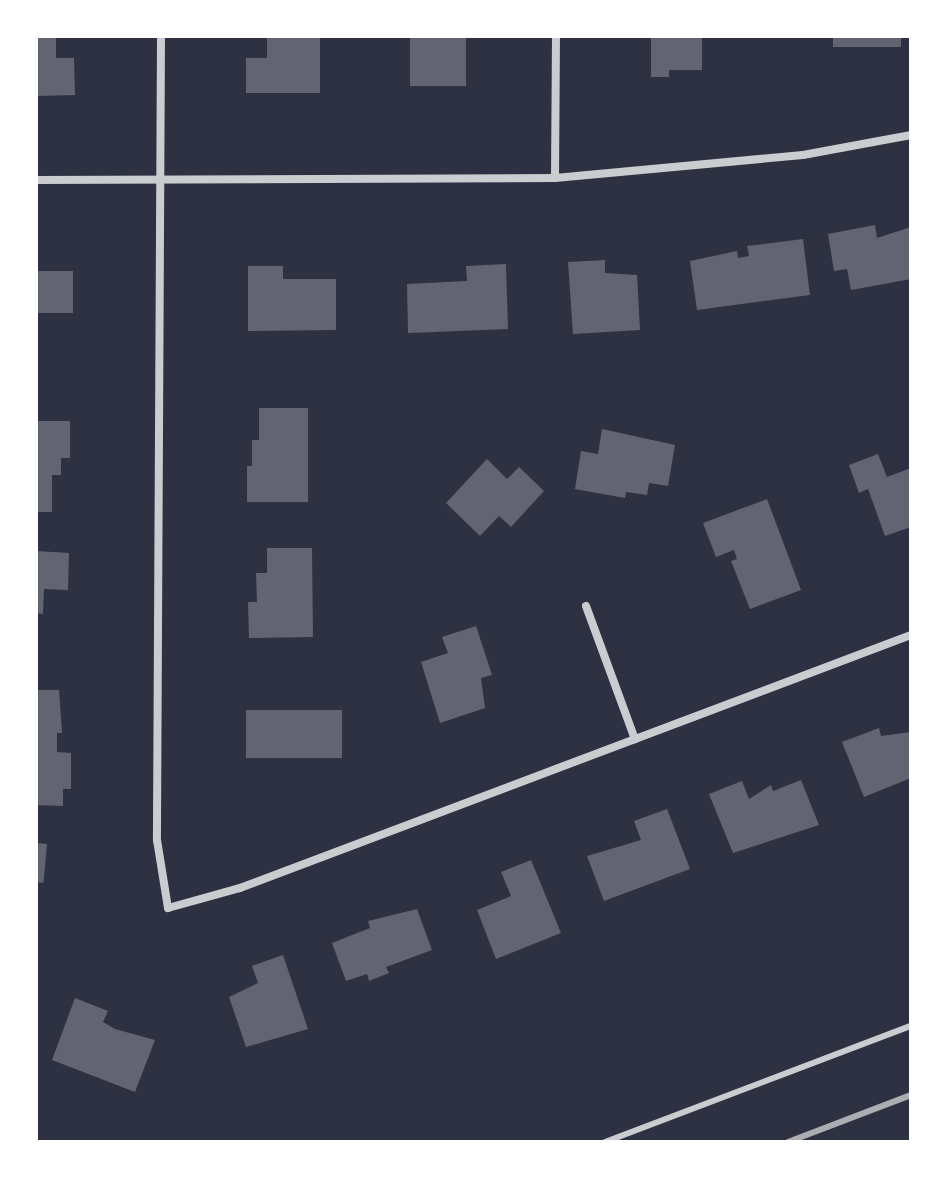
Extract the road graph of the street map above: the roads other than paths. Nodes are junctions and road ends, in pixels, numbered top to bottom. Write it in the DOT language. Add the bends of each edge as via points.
graph roads {
  1 [pos="161,36"];
  2 [pos="556,36"];
  3 [pos="911,135"];
  4 [pos="555,178"];
  5 [pos="160,179"];
  6 [pos="36,180"];
  7 [pos="586,606"];
  8 [pos="911,635"];
  9 [pos="635,739"];
  10 [pos="911,1026"];
  11 [pos="605,1142"];
  1 -- 5 [label="street"];
  2 -- 4 [label="street"];
  3 -- 4 [label="street" via="803,155"];
  4 -- 5 [label="street"];
  5 -- 6 [label="street"];
  5 -- 9 [label="street" via="157,840 168,908 240,888"];
  7 -- 9 [label="street"];
  8 -- 9 [label="street"];
  10 -- 11 [label="lane"];
}
